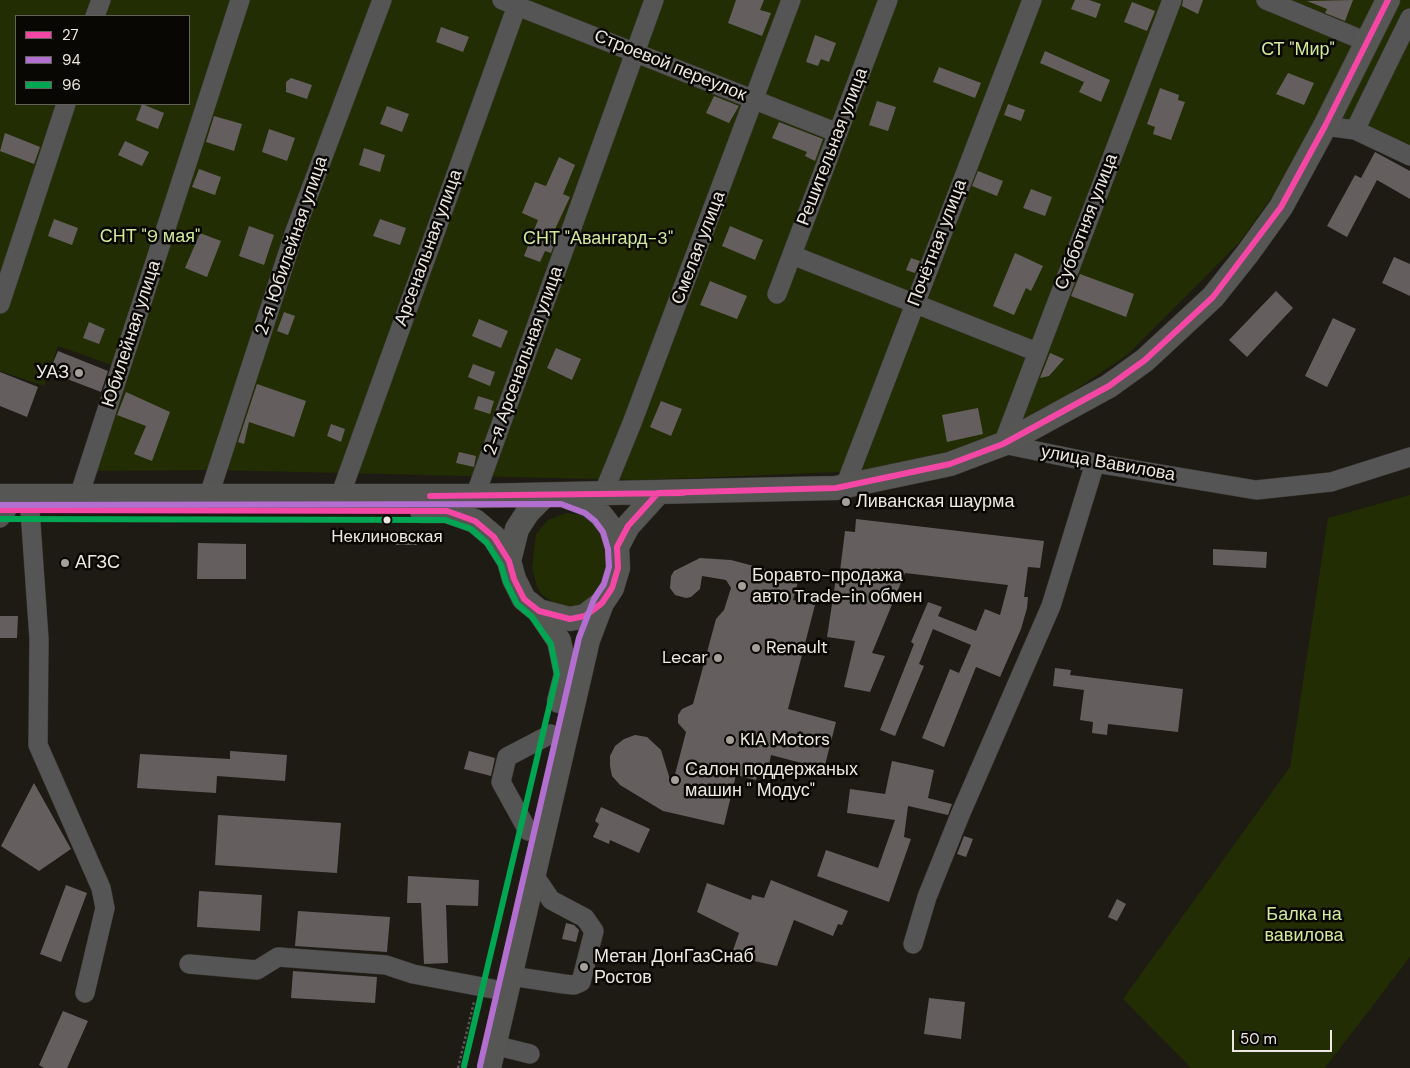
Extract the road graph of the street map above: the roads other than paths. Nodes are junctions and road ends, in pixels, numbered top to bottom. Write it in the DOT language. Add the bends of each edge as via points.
graph roads {
  1 [pos="101,0"];
  2 [pos="240,0"];
  3 [pos="382,0"];
  4 [pos="654,0"];
  5 [pos="791,0"];
  6 [pos="888,0"];
  7 [pos="1032,0"];
  8 [pos="1172,0"];
  9 [pos="1266,0"];
  10 [pos="1388,0"];
  11 [pos="512,2"];
  12 [pos="1302,7"];
  13 [pos="96,15"];
  14 [pos="1410,18"];
  15 [pos="1367,42"];
  16 [pos="635,53"];
  17 [pos="755,100"];
  18 [pos="66,105"];
  19 [pos="1325,126"];
  20 [pos="1355,130"];
  21 [pos="838,133"];
  22 [pos="1410,156"];
  23 [pos="792,255"];
  24 [pos="777,294"];
  25 [pos="0,304"];
  26 [pos="915,304"];
  27 [pos="1037,352"];
  28 [pos="1003,444"];
  29 [pos="1410,457"];
  30 [pos="1095,463"];
  31 [pos="845,486"];
  32 [pos="658,493"];
  33 [pos="603,494"];
  34 [pos="554,495"];
  35 [pos="79,496"];
  36 [pos="209,496"];
  37 [pos="340,496"];
  38 [pos="475,496"];
  39 [pos="2,508"];
  40 [pos="30,510"];
  41 [pos="617,547"];
  42 [pos="509,561"];
  43 [pos="602,603"];
  44 [pos="538,611"];
  45 [pos="552,734"];
  46 [pos="528,831"];
  47 [pos="534,875"];
  48 [pos="913,944"];
  49 [pos="189,964"];
  50 [pos="494,984"];
  51 [pos="85,993"];
  52 [pos="494,1045"];
  53 [pos="530,1054"];
  54 [pos="473,1068"];
  55 [pos="489,1068"];
  1 -- 13 [label="street"];
  2 -- 35 [label="street, Юбилейная улица"];
  3 -- 36 [label="street, 2-я Юбилейная улица" via="295,231"];
  4 -- 16 [label="street, 2-я Арсенальная улица"];
  5 -- 17 [label="street, Смелая улица"];
  6 -- 21 [label="street, Решительная улица"];
  7 -- 26 [label="street, Почётная улица"];
  8 -- 27 [label="street, Субботняя улица"];
  9 -- 12 [label="street"];
  10 -- 15 [label="main road"];
  11 -- 16 [label="street, Строевой переулок"];
  11 -- 37 [label="street, Арсенальная улица"];
  12 -- 15 [label="street"];
  14 -- 20 [label="street"];
  15 -- 19 [label="main road"];
  16 -- 17 [label="street, Строевой переулок"];
  16 -- 38 [label="street, 2-я Арсенальная улица"];
  17 -- 21 [label="street, Строевой переулок"];
  17 -- 33 [label="street, Смелая улица"];
  18 -- 25 [label="street"];
  19 -- 20 [label="street"];
  19 -- 28 [label="main road" via="1281,206 1213,297 1145,360 1110,386"];
  20 -- 22 [label="street"];
  21 -- 23 [label="street, Решительная улица"];
  23 -- 24 [label="street, Решительная улица"];
  23 -- 26 [label="street"];
  26 -- 27 [label="street"];
  26 -- 31 [label="street, Почётная улица"];
  27 -- 28 [label="street, Субботняя улица"];
  28 -- 30 [label="street, улица Вавилова"];
  28 -- 31 [label="main road" via="950,464"];
  29 -- 30 [label="street, улица Вавилова" via="1331,482 1256,490"];
  30 -- 48 [label="street" via="1051,606 960,815 927,897"];
  31 -- 32 [label="main road"];
  32 -- 33 [label="main road"];
  32 -- 41 [label="main road" via="628,526"];
  33 -- 34 [label="main road"];
  34 -- 38 [label="main road"];
  34 -- 41 [label="main road" via="589,505 611,528"];
  34 -- 42 [label="main road" via="528,512 517,529"];
  35 -- 36 [label="main road"];
  35 -- 39 [label="main road"];
  36 -- 37 [label="main road"];
  37 -- 38 [label="main road"];
  39 -- 40 [label="main road"];
  40 -- 42 [label="main road" via="448,511 475,521 494,537"];
  40 -- 51 [label="street" via="39,640 38,745 101,888 105,908"];
  41 -- 43 [label="main road" via="618,568 612,588"];
  42 -- 44 [label="main road" via="524,599"];
  43 -- 44 [label="main road" via="585,616 570,619"];
  43 -- 47 [label="main road" via="588,640"];
  44 -- 45 [label="main road" via="559,641 566,674"];
  45 -- 46 [label="main road"];
  45 -- 46 [label="street" via="508,757 501,782"];
  46 -- 50 [label="main road"];
  47 -- 50 [label="main road"];
  47 -- 50 [label="street" via="550,900 586,918 594,931 582,982 574,985"];
  49 -- 50 [label="street" via="257,970 278,957 386,965 413,974"];
  50 -- 52 [label="main road"];
  50 -- 54 [label="main road"];
  52 -- 53 [label="street"];
  52 -- 55 [label="main road"];
}
